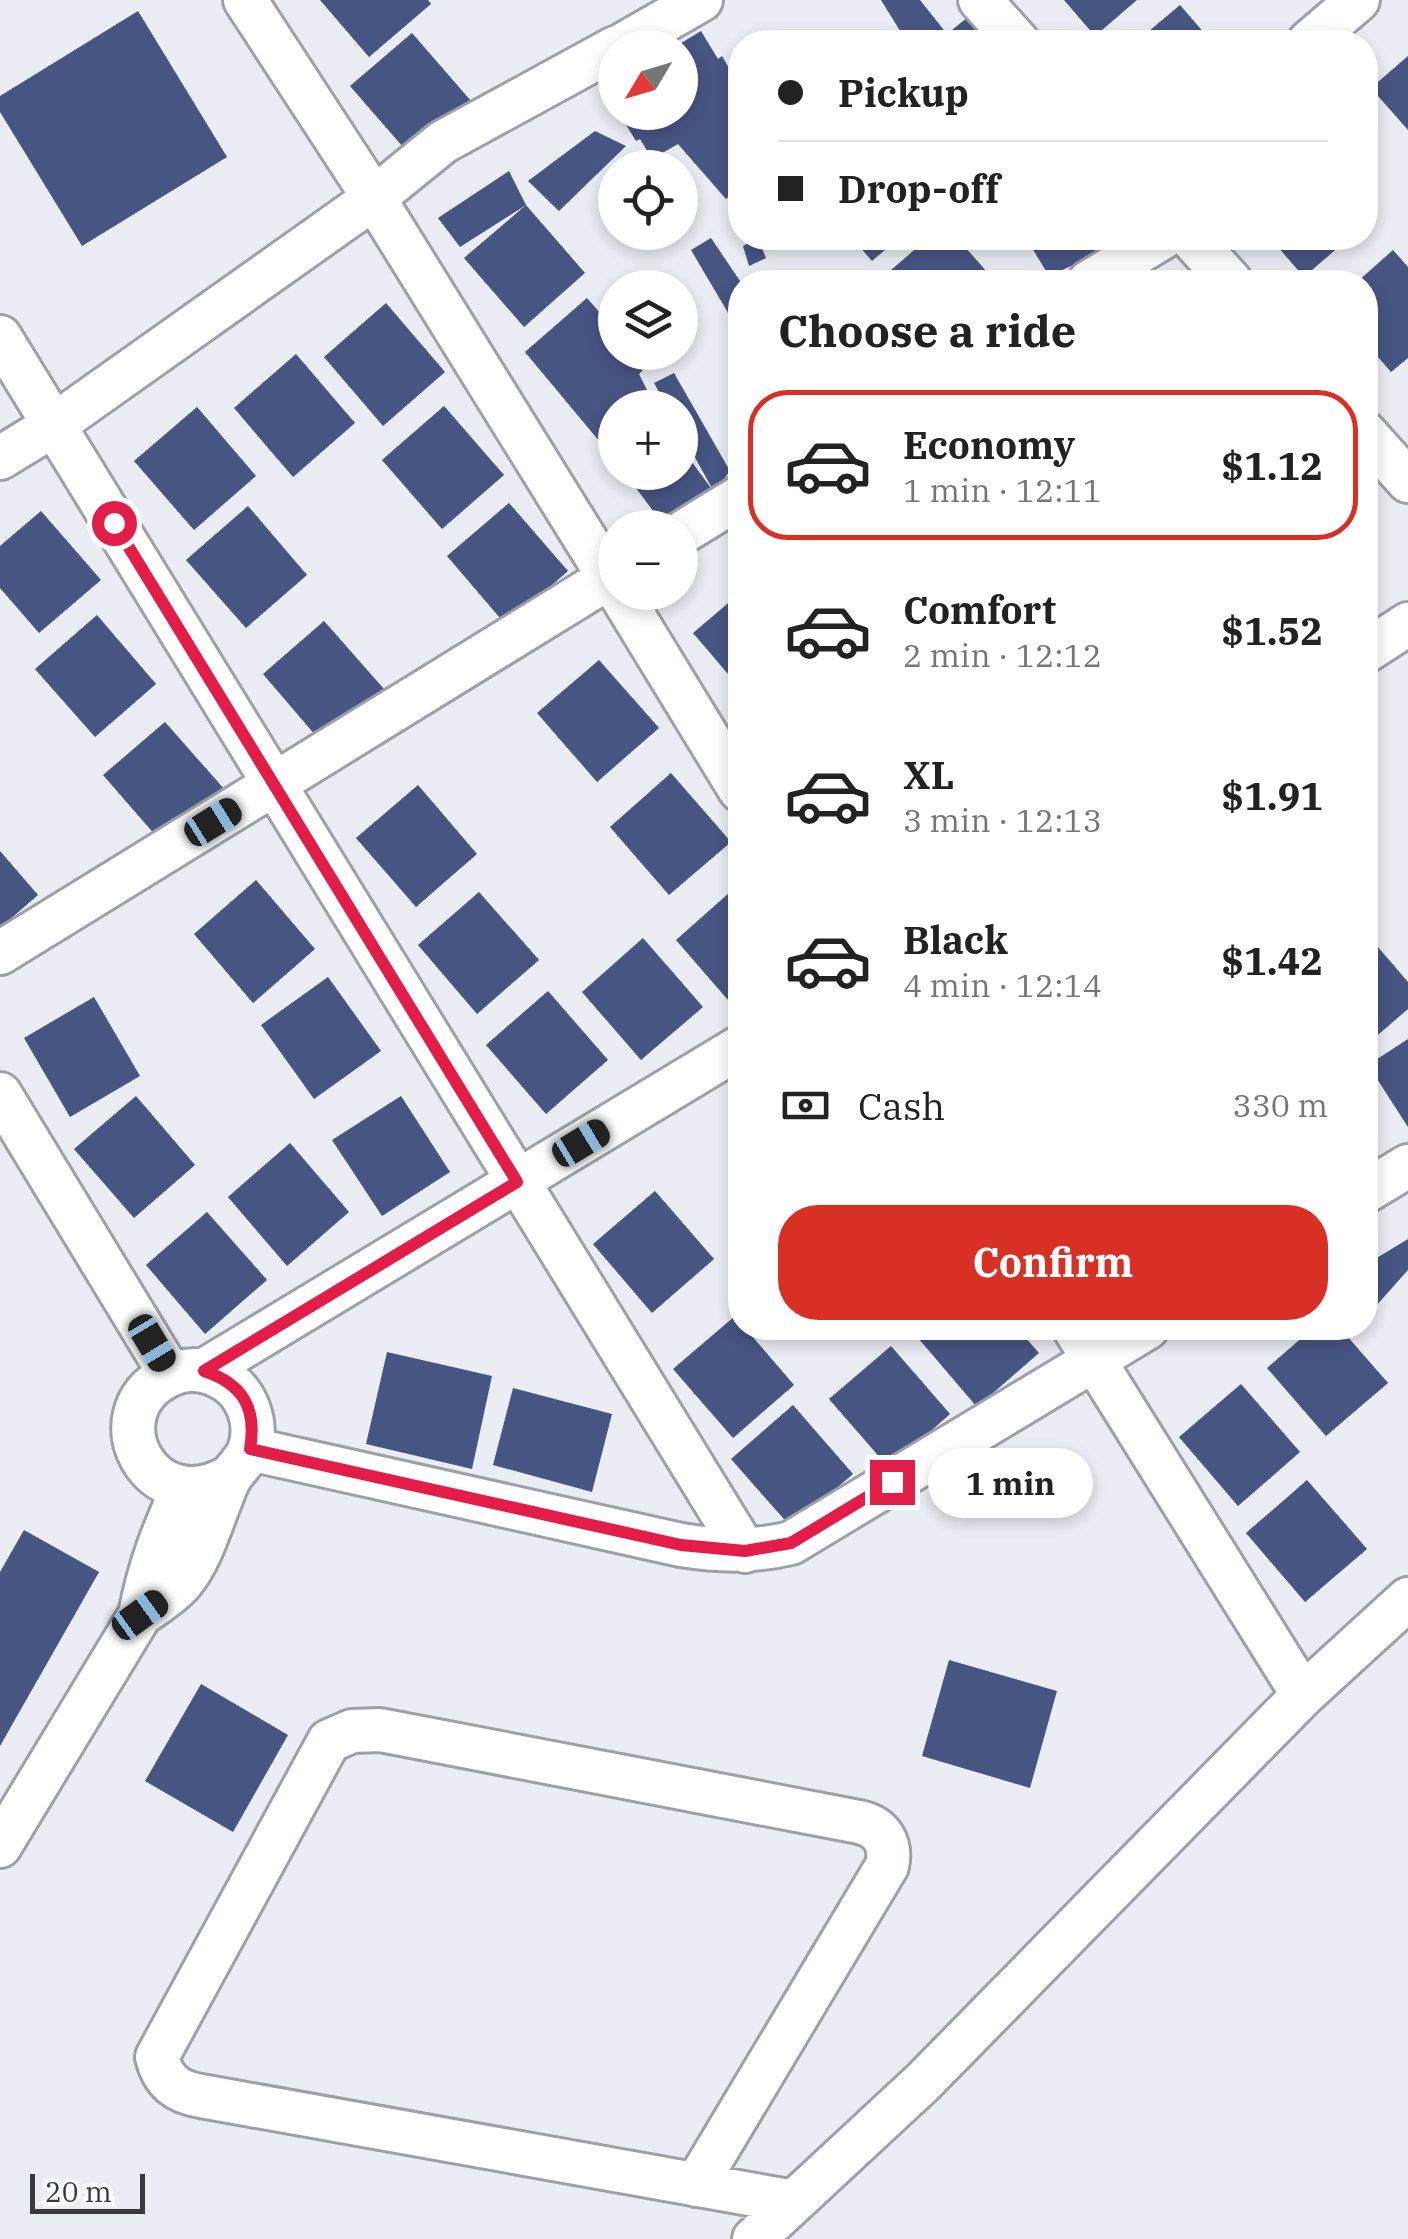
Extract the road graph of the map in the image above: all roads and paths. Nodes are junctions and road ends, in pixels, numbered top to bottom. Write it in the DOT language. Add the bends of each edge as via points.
graph roads {
  1 [pos="245,0"];
  2 [pos="701,0"];
  3 [pos="980,0"];
  4 [pos="1358,0"];
  5 [pos="648,30"];
  6 [pos="1007,30"];
  7 [pos="1322,30"];
  8 [pos="598,58"];
  9 [pos="374,198"];
  10 [pos="1142,250"];
  11 [pos="1202,250"];
  12 [pos="1108,270"];
  13 [pos="1220,270"];
  14 [pos="0,337"];
  15 [pos="54,425"];
  16 [pos="1378,448"];
  17 [pos="0,458"];
  18 [pos="1408,481"];
  19 [pos="728,504"];
  20 [pos="698,523"];
  21 [pos="598,556"];
  22 [pos="598,593"];
  23 [pos="631,610"];
  24 [pos="1408,624"];
  25 [pos="1378,644"];
  26 [pos="728,770"];
  27 [pos="274,785"];
  28 [pos="0,953"];
  29 [pos="728,1054"];
  30 [pos="0,1094"];
  31 [pos="1408,1166"];
  32 [pos="517,1182"];
  33 [pos="1378,1184"];
  34 [pos="1084,1344"];
  35 [pos="187,1373"];
  36 [pos="240,1462"];
  37 [pos="183,1488"];
  38 [pos="745,1551"];
  39 [pos="1408,1598"];
  40 [pos="140,1615"];
  41 [pos="1303,1695"];
  42 [pos="0,1846"];
  43 [pos="696,2185"];
  44 [pos="794,2202"];
  45 [pos="754,2239"];
  1 -- 9 [label="street"];
  2 -- 5 [label="street"];
  3 -- 6 [label="street"];
  4 -- 7 [label="street"];
  8 -- 9 [label="street" via="443,142"];
  9 -- 15 [label="street"];
  9 -- 21 [label="street"];
  10 -- 12 [label="street"];
  11 -- 13 [label="street"];
  14 -- 15 [label="street"];
  15 -- 17 [label="street"];
  15 -- 27 [label="street"];
  16 -- 18 [label="street"];
  19 -- 20 [label="street"];
  22 -- 27 [label="street"];
  23 -- 26 [label="street"];
  24 -- 25 [label="street"];
  27 -- 28 [label="street"];
  27 -- 32 [label="street"];
  29 -- 32 [label="street"];
  30 -- 35 [label="street"];
  31 -- 33 [label="street"];
  32 -- 35 [label="street"];
  32 -- 38 [label="street"];
  34 -- 38 [label="street" via="791,1543"];
  34 -- 41 [label="street"];
  35 -- 36 [label="street" via="220,1376 244,1400 253,1432"];
  35 -- 37 [label="street" via="156,1383 144,1395 134,1427 135,1444 152,1473"];
  36 -- 37 [label="street" via="216,1485"];
  36 -- 38 [label="street" via="681,1545"];
  36 -- 40 [label="street" via="192,1568"];
  37 -- 40 [label="street" via="156,1548"];
  39 -- 41 [label="street"];
  40 -- 42 [label="street"];
  41 -- 44 [label="street" via="924,2082"];
  43 -- 43 [label="street" via="188,2094 166,2080 157,2056 329,1742 352,1731 380,1730 869,1824 884,1838 887,1866"];
  43 -- 44 [label="street"];
  44 -- 45 [label="street"];
}
